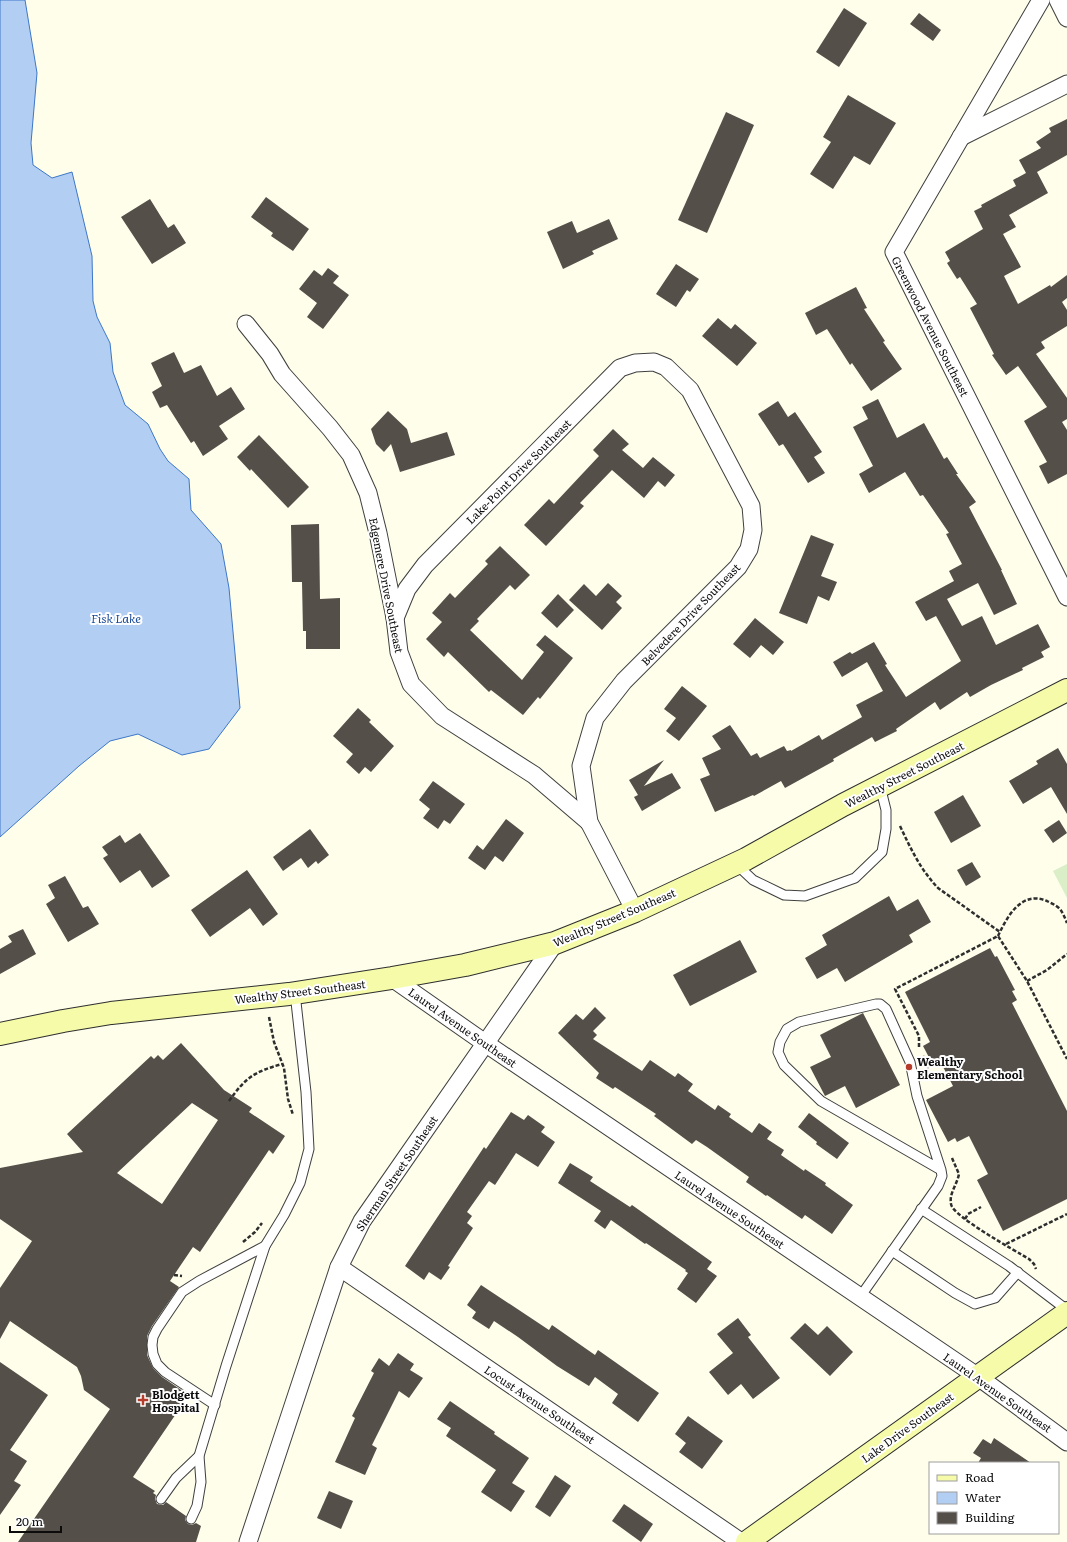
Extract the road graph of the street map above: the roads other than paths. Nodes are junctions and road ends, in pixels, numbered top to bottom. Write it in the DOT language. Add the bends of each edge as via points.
graph roads {
  1 [pos="1041,0"];
  2 [pos="1058,0"];
  3 [pos="1067,18"];
  4 [pos="1067,84"];
  5 [pos="961,137"];
  6 [pos="246,324"];
  7 [pos="666,367"];
  8 [pos="1067,597"];
  9 [pos="395,618"];
  10 [pos="1067,690"];
  11 [pos="880,786"];
  12 [pos="589,822"];
  13 [pos="736,864"];
  14 [pos="635,910"];
  15 [pos="555,943"];
  16 [pos="392,978"];
  17 [pos="295,993"];
  18 [pos="0,1034"];
  19 [pos="485,1043"];
  20 [pos="941,1170"];
  21 [pos="922,1209"];
  22 [pos="265,1246"];
  23 [pos="892,1251"];
  24 [pos="339,1267"];
  25 [pos="1018,1272"];
  26 [pos="860,1297"];
  27 [pos="1067,1310"];
  28 [pos="1067,1313"];
  29 [pos="977,1376"];
  30 [pos="215,1405"];
  31 [pos="1067,1442"];
  32 [pos="199,1456"];
  33 [pos="161,1499"];
  34 [pos="190,1519"];
  35 [pos="248,1542"];
  36 [pos="741,1542"];
  37 [pos="747,1542"];
  1 -- 5 [label="street, Greenwood Avenue Southeast"];
  2 -- 3 [label="street"];
  4 -- 5 [label="street"];
  5 -- 8 [label="street, Greenwood Avenue Southeast" via="894,252"];
  6 -- 9 [label="street, Edgemere Drive Southeast" via="282,374 351,455 368,493"];
  7 -- 9 [label="street, Lake-Point Drive Southeast" via="654,362 635,362 620,368 425,565 407,589"];
  7 -- 12 [label="street, Belvedere Drive Southeast" via="690,390 751,506 753,530 749,549 738,567 624,681 595,718 581,766"];
  9 -- 12 [label="street, Edgemere Drive Southeast" via="399,652 410,684 442,716 534,775"];
  10 -- 11 [label="main road, Wealthy Street Southeast"];
  11 -- 13 [label="main road, Wealthy Street Southeast"];
  11 -- 13 [label="lane" via="886,810 882,852 854,878 805,896 784,896 753,880"];
  12 -- 14 [label="street"];
  13 -- 14 [label="main road, Wealthy Street Southeast"];
  14 -- 15 [label="main road, Wealthy Street Southeast"];
  15 -- 16 [label="main road, Wealthy Street Southeast" via="464,965"];
  15 -- 19 [label="street, Sherman Street Southeast"];
  16 -- 17 [label="main road, Wealthy Street Southeast"];
  16 -- 19 [label="street, Laurel Avenue Southeast"];
  17 -- 18 [label="main road, Wealthy Street Southeast" via="111,1013"];
  17 -- 22 [label="lane" via="306,1092 309,1148 300,1183 284,1216"];
  19 -- 24 [label="street, Sherman Street Southeast" via="362,1221"];
  19 -- 26 [label="street, Laurel Avenue Southeast"];
  20 -- 20 [label="lane" via="917,1096 910,1062 886,1009 876,1004 800,1022 787,1029 778,1052 784,1065 821,1101"];
  20 -- 21 [label="lane" via="942,1176 938,1186"];
  21 -- 23 [label="lane"];
  21 -- 25 [label="lane"];
  22 -- 30 [label="lane"];
  22 -- 30 [label="lane" via="182,1292 154,1337 153,1354 165,1372"];
  23 -- 25 [label="lane" via="975,1304 995,1298"];
  23 -- 26 [label="lane"];
  24 -- 35 [label="street, Sherman Street Southeast"];
  24 -- 36 [label="street, Locust Avenue Southeast"];
  25 -- 27 [label="lane"];
  26 -- 29 [label="street, Laurel Avenue Southeast"];
  28 -- 29 [label="main road, Lake Drive Southeast"];
  29 -- 31 [label="street, Laurel Avenue Southeast"];
  29 -- 37 [label="main road, Lake Drive Southeast"];
  30 -- 32 [label="lane"];
  32 -- 33 [label="lane" via="176,1478"];
  32 -- 34 [label="lane" via="201,1482 197,1506"];
}
